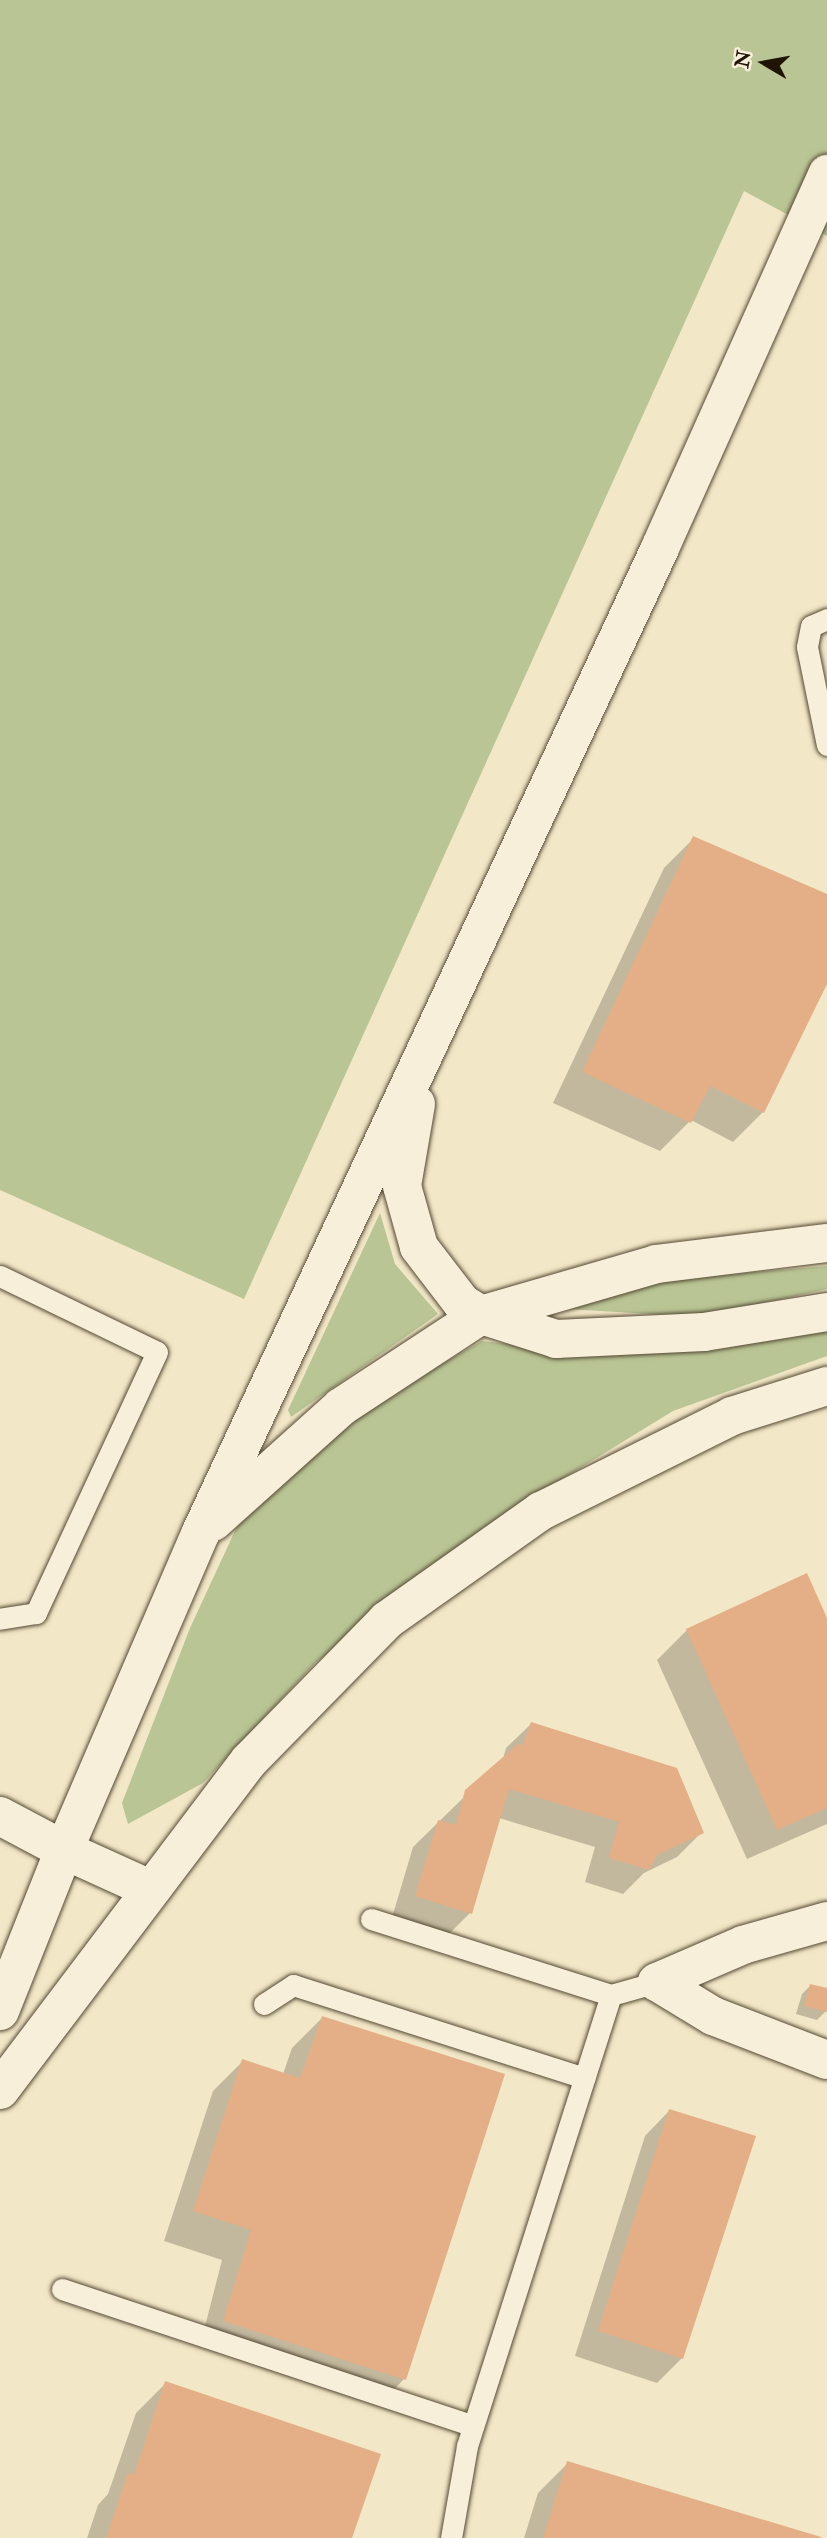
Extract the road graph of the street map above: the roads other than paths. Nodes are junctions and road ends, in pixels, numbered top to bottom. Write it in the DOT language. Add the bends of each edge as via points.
graph roads {
  1 [pos="827,174"];
  2 [pos="827,619"];
  3 [pos="827,745"];
  4 [pos="458,979"];
  5 [pos="827,1243"];
  6 [pos="0,1276"];
  7 [pos="827,1312"];
  8 [pos="481,1315"];
  9 [pos="827,1386"];
  10 [pos="201,1532"];
  11 [pos="0,1619"];
  12 [pos="0,1816"];
  13 [pos="64,1850"];
  14 [pos="150,1889"];
  15 [pos="371,1919"];
  16 [pos="827,1921"];
  17 [pos="657,1982"];
  18 [pos="611,1995"];
  19 [pos="264,2004"];
  20 [pos="0,2011"];
  21 [pos="827,2060"];
  22 [pos="584,2078"];
  23 [pos="0,2090"];
  24 [pos="62,2290"];
  25 [pos="474,2426"];
  26 [pos="451,2538"];
  1 -- 4 [label="main road" via="660,548"];
  2 -- 3 [label="lane" via="811,626 807,647"];
  4 -- 8 [label="main road" via="414,1110 402,1186 419,1247 462,1303"];
  4 -- 10 [label="main road"];
  5 -- 8 [label="main road" via="656,1264"];
  6 -- 11 [label="lane" via="158,1352 36,1614"];
  7 -- 8 [label="main road" via="704,1332 556,1339"];
  8 -- 10 [label="main road" via="341,1408"];
  9 -- 14 [label="main road" via="732,1416 541,1511 387,1620 249,1761"];
  10 -- 13 [label="main road"];
  12 -- 13 [label="main road"];
  13 -- 14 [label="main road"];
  13 -- 20 [label="main road"];
  14 -- 23 [label="main road"];
  15 -- 18 [label="lane"];
  16 -- 17 [label="main road" via="743,1945"];
  17 -- 18 [label="lane"];
  17 -- 21 [label="main road" via="713,2016"];
  18 -- 22 [label="lane"];
  19 -- 22 [label="lane" via="293,1985"];
  22 -- 25 [label="lane"];
  24 -- 25 [label="lane"];
  25 -- 26 [label="lane"];
}
